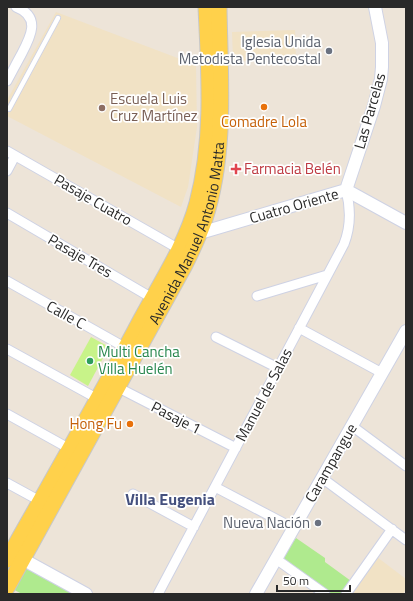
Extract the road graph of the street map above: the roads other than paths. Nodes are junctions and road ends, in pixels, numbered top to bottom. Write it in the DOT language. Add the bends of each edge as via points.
graph roads {
  1 [pos="16,7"];
  2 [pos="206,7"];
  3 [pos="219,7"];
  4 [pos="375,7"];
  5 [pos="58,18"];
  6 [pos="7,81"];
  7 [pos="7,108"];
  8 [pos="11,153"];
  9 [pos="7,171"];
  10 [pos="346,190"];
  11 [pos="7,213"];
  12 [pos="406,223"];
  13 [pos="200,233"];
  14 [pos="181,245"];
  15 [pos="327,276"];
  16 [pos="7,281"];
  17 [pos="256,296"];
  18 [pos="152,298"];
  19 [pos="299,328"];
  20 [pos="406,331"];
  21 [pos="216,337"];
  22 [pos="126,348"];
  23 [pos="7,349"];
  24 [pos="278,368"];
  25 [pos="382,373"];
  26 [pos="117,387"];
  27 [pos="98,399"];
  28 [pos="7,414"];
  29 [pos="352,426"];
  30 [pos="236,448"];
  31 [pos="70,449"];
  32 [pos="406,466"];
  33 [pos="322,478"];
  34 [pos="7,483"];
  35 [pos="215,487"];
  36 [pos="133,494"];
  37 [pos="40,501"];
  38 [pos="194,527"];
  39 [pos="293,528"];
  40 [pos="392,529"];
  41 [pos="406,540"];
  42 [pos="12,556"];
  43 [pos="276,559"];
  44 [pos="7,590"];
  45 [pos="81,592"];
  46 [pos="12,594"];
  47 [pos="158,594"];
  48 [pos="256,594"];
  49 [pos="325,594"];
  50 [pos="346,594"];
  1 -- 6 [label="street" via="28,15 32,32"];
  2 -- 14 [label="main road, Avenida Manuel Antonio Matta" via="208,138 197,201"];
  3 -- 13 [label="main road, Avenida Manuel Antonio Matta" via="219,152 209,206"];
  4 -- 10 [label="street, Las Parcelas" via="382,43 381,79"];
  5 -- 7 [label="lane" via="9,109"];
  8 -- 9 [label="street"];
  8 -- 14 [label="street, Pasaje Cuatro"];
  10 -- 12 [label="street, Cuatro Oriente"];
  10 -- 13 [label="street, Cuatro Oriente"];
  10 -- 15 [label="street, Manuel de Salas" via="350,210 349,228 344,244"];
  11 -- 18 [label="street, Pasaje Tres"];
  13 -- 14 [label="main road" via="190,236"];
  13 -- 26 [label="main road, Avenida Manuel Antonio Matta" via="184,267"];
  14 -- 18 [label="main road, Avenida Manuel Antonio Matta"];
  15 -- 17 [label="street"];
  15 -- 19 [label="street, Manuel de Salas"];
  16 -- 22 [label="street, Calle C"];
  18 -- 22 [label="main road, Avenida Manuel Antonio Matta"];
  19 -- 24 [label="street, Manuel de Salas"];
  19 -- 25 [label="street"];
  20 -- 25 [label="street, Carampangue"];
  21 -- 24 [label="street"];
  22 -- 27 [label="main road, Avenida Manuel Antonio Matta"];
  23 -- 27 [label="street"];
  24 -- 30 [label="street, Manuel de Salas"];
  25 -- 29 [label="street, Carampangue"];
  26 -- 30 [label="street, Pasaje 1"];
  26 -- 42 [label="main road, Avenida Manuel Antonio Matta"];
  27 -- 31 [label="main road, Avenida Manuel Antonio Matta"];
  28 -- 31 [label="street"];
  29 -- 32 [label="street"];
  29 -- 33 [label="street, Carampangue"];
  30 -- 35 [label="street, Manuel de Salas"];
  31 -- 37 [label="main road, Avenida Manuel Antonio Matta"];
  33 -- 39 [label="street, Carampangue"];
  33 -- 40 [label="street"];
  34 -- 37 [label="street"];
  35 -- 38 [label="street, Manuel de Salas"];
  35 -- 39 [label="street"];
  36 -- 38 [label="street"];
  37 -- 42 [label="main road, Avenida Manuel Antonio Matta"];
  38 -- 47 [label="street, Manuel de Salas"];
  39 -- 43 [label="street, Carampangue"];
  40 -- 41 [label="street"];
  40 -- 50 [label="street"];
  42 -- 44 [label="main road, Avenida Manuel Antonio Matta"];
  42 -- 45 [label="street"];
  43 -- 48 [label="street, Carampangue"];
  43 -- 49 [label="street"];
  44 -- 46 [label="street"];
}
